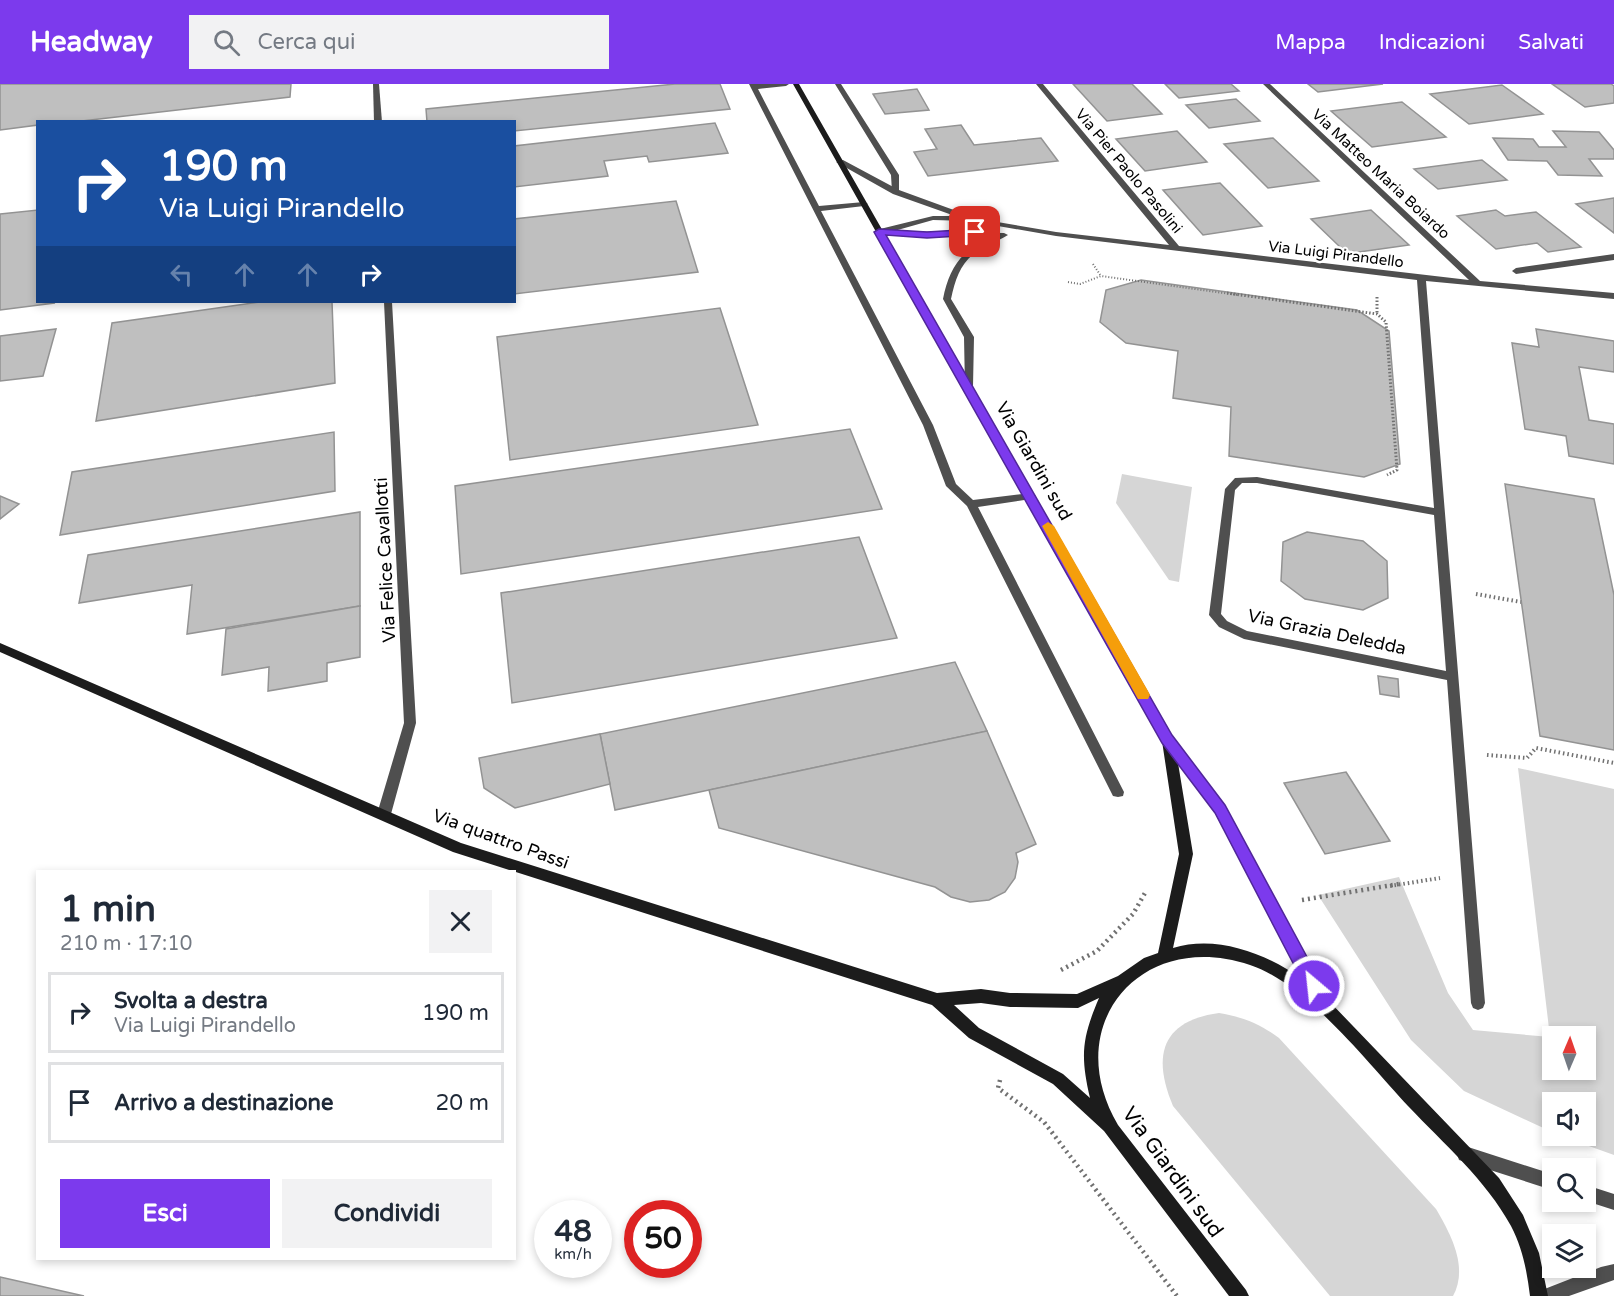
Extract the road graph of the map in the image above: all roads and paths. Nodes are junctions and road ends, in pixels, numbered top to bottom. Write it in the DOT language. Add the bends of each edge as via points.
graph roads {
  1 [pos="376,84"];
  2 [pos="786,84"];
  3 [pos="796,84"];
  4 [pos="838,84"];
  5 [pos="1039,84"];
  6 [pos="1266,84"];
  7 [pos="753,85"];
  8 [pos="378,120"];
  9 [pos="840,162"];
  10 [pos="896,192"];
  11 [pos="864,204"];
  12 [pos="816,209"];
  13 [pos="969,219"];
  14 [pos="879,232"];
  15 [pos="1056,234"];
  16 [pos="1004,235"];
  17 [pos="1175,247"];
  18 [pos="1614,257"];
  19 [pos="1516,271"];
  20 [pos="1420,278"];
  21 [pos="1068,282"];
  22 [pos="1477,283"];
  23 [pos="1614,296"];
  24 [pos="388,303"];
  25 [pos="968,386"];
  26 [pos="1386,476"];
  27 [pos="1031,496"];
  28 [pos="971,504"];
  29 [pos="1439,512"];
  30 [pos="1445,589"];
  31 [pos="1521,602"];
  32 [pos="0,647"];
  33 [pos="1453,677"];
  34 [pos="1167,739"];
  35 [pos="1459,752"];
  36 [pos="1614,763"];
  37 [pos="1118,792"];
  38 [pos="384,814"];
  39 [pos="1469,874"];
  40 [pos="1296,901"];
  41 [pos="1165,955"];
  42 [pos="1119,982"];
  43 [pos="937,1000"];
  44 [pos="1478,1003"];
  45 [pos="1323,1005"];
  46 [pos="998,1088"];
  47 [pos="1112,1130"];
  48 [pos="1464,1154"];
  49 [pos="1542,1179"];
  50 [pos="1596,1196"];
  51 [pos="1614,1202"];
  52 [pos="1614,1272"];
  53 [pos="1177,1296"];
  54 [pos="1240,1296"];
  55 [pos="1539,1296"];
  56 [pos="1548,1296"];
  1 -- 8 [label="street"];
  2 -- 7 [label="street"];
  3 -- 9 [label="main road, Via Giardini sud"];
  4 -- 10 [label="street" via="895,175"];
  5 -- 17 [label="street, Via Pier Paolo Pasolini"];
  6 -- 22 [label="street, Via Matteo Maria Boiardo"];
  7 -- 12 [label="street"];
  9 -- 10 [label="street, Via Luigi Pirandello"];
  9 -- 11 [label="main road, Via Giardini sud"];
  10 -- 13 [label="street, Via Luigi Pirandello"];
  11 -- 12 [label="street"];
  11 -- 14 [label="main road, Via Giardini sud"];
  12 -- 28 [label="street" via="928,424 951,486"];
  13 -- 14 [label="street, Via Luigi Pirandello" via="933,218"];
  13 -- 15 [label="street, Via Luigi Pirandello"];
  14 -- 16 [label="street, Via Luigi Pirandello"];
  14 -- 25 [label="main road, Via Giardini sud"];
  15 -- 16 [label="street, Via Luigi Pirandello"];
  15 -- 17 [label="street, Via Luigi Pirandello"];
  16 -- 25 [label="street, Via Luigi Pirandello" via="964,256 952,272 946,299 969,337"];
  17 -- 20 [label="street, Via Luigi Pirandello"];
  18 -- 19 [label="street"];
  20 -- 22 [label="street, Via Luigi Pirandello"];
  20 -- 29 [label="street"];
  21 -- 26 [label="path" via="1080,284 1101,276 1377,314 1386,322 1397,470"];
  22 -- 23 [label="street, Via Luigi Pirandello"];
  24 -- 38 [label="street, Via Felice Cavallotti" via="410,723"];
  25 -- 27 [label="main road, Via Giardini sud"];
  27 -- 28 [label="street"];
  27 -- 34 [label="main road, Via Giardini sud"];
  28 -- 37 [label="street"];
  29 -- 30 [label="street"];
  29 -- 33 [label="street, Via Grazia Deledda" via="1239,480 1230,489 1215,615 1244,635"];
  30 -- 31 [label="path"];
  30 -- 33 [label="street"];
  32 -- 38 [label="main road, Via quattro Passi"];
  33 -- 35 [label="street"];
  34 -- 41 [label="main road, Via Giardini sud" via="1186,854"];
  34 -- 45 [label="main road, Via Giardini sud" via="1220,809"];
  35 -- 36 [label="path" via="1527,758 1536,748"];
  35 -- 39 [label="street"];
  38 -- 43 [label="main road, Via quattro Passi" via="458,848"];
  39 -- 40 [label="path"];
  39 -- 44 [label="street"];
  41 -- 42 [label="main road, Via Giardini sud" via="1141,964"];
  41 -- 45 [label="main road, Via Giardini sud" via="1200,951 1246,957 1300,984"];
  42 -- 43 [label="main road, Via quattro Passi" via="1078,1001 981,996"];
  42 -- 47 [label="main road, Via Giardini sud" via="1101,1005 1091,1033 1090,1064 1097,1098"];
  43 -- 47 [label="main road, Via quattro Passi" via="974,1033 1058,1079"];
  45 -- 48 [label="main road, Via Giardini sud"];
  46 -- 53 [label="path" via="1044,1122"];
  47 -- 54 [label="main road, Via Giardini sud"];
  48 -- 49 [label="street"];
  48 -- 55 [label="main road, Via Giardini sud" via="1493,1184 1517,1221 1533,1260"];
  50 -- 51 [label="street"];
  52 -- 56 [label="street"];
}
